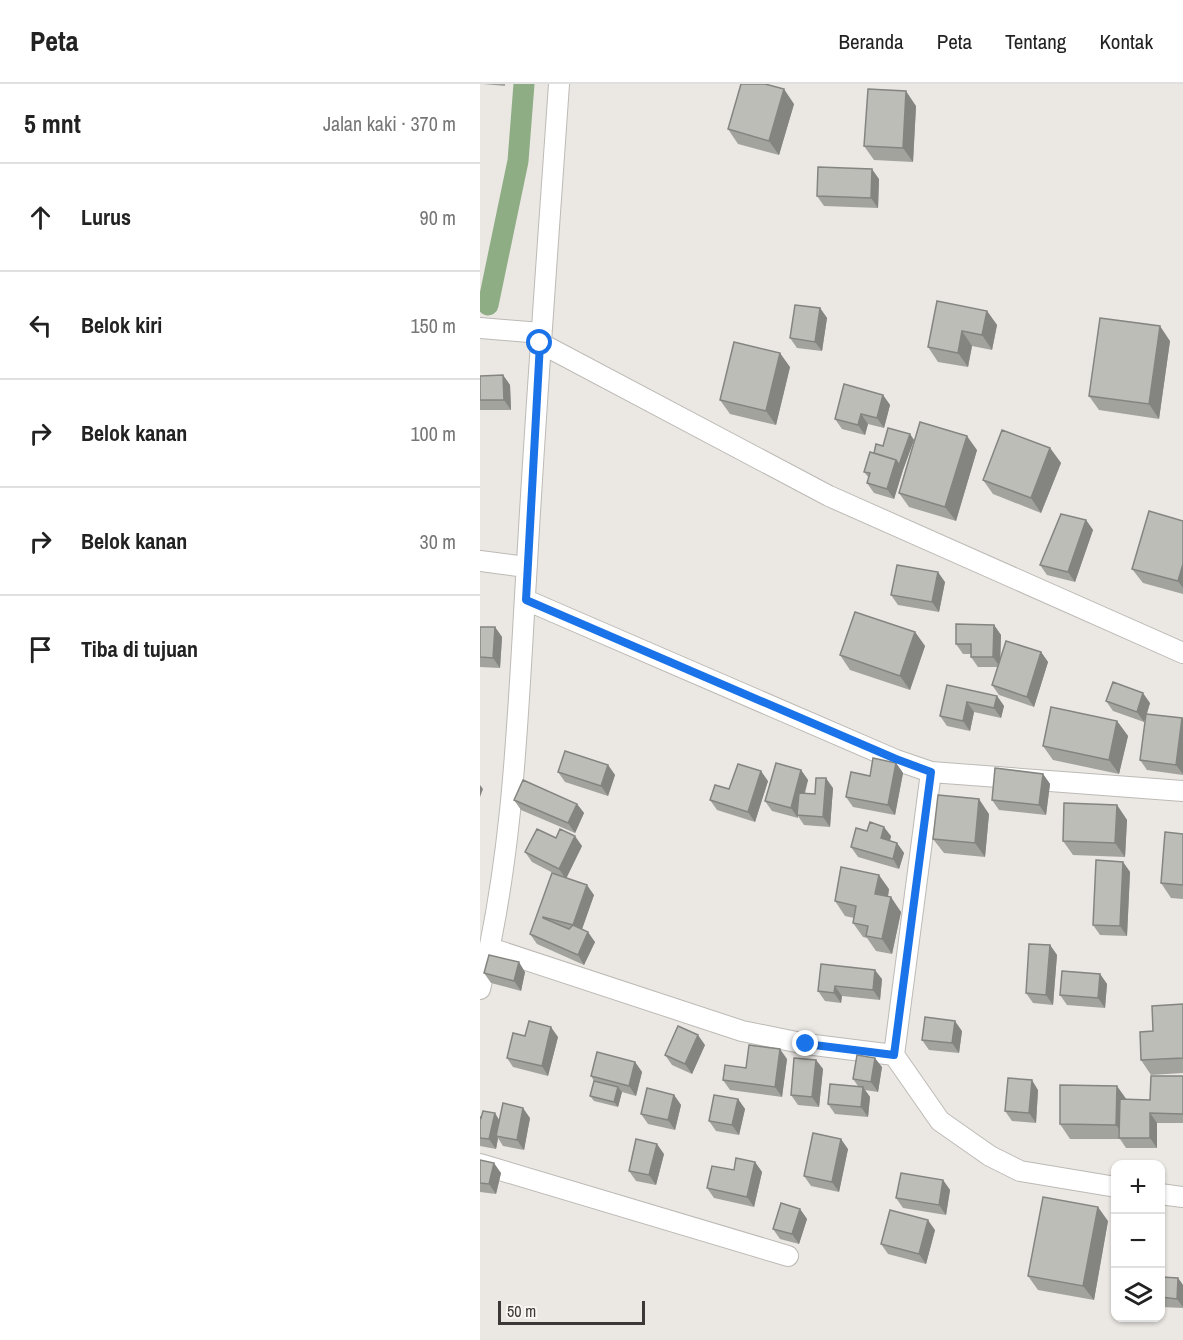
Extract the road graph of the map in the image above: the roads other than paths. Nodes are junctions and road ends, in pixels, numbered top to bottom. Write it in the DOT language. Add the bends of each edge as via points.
graph roads {
  1 [pos="559,84"];
  2 [pos="480,328"];
  3 [pos="541,338"];
  4 [pos="480,561"];
  5 [pos="526,567"];
  6 [pos="526,600"];
  7 [pos="1183,653"];
  8 [pos="931,772"];
  9 [pos="1183,791"];
  10 [pos="490,948"];
  11 [pos="480,989"];
  12 [pos="894,1055"];
  13 [pos="480,1164"];
  14 [pos="1111,1185"];
  15 [pos="1165,1195"];
  16 [pos="1183,1197"];
  17 [pos="788,1256"];
  1 -- 3 [label="street"];
  2 -- 3 [label="street"];
  3 -- 5 [label="street"];
  3 -- 7 [label="street" via="829,496"];
  4 -- 5 [label="street"];
  5 -- 6 [label="street"];
  6 -- 8 [label="street"];
  6 -- 10 [label="street" via="508,837"];
  8 -- 9 [label="street"];
  8 -- 12 [label="street"];
  10 -- 11 [label="street"];
  10 -- 12 [label="street" via="742,1031"];
  12 -- 14 [label="street" via="940,1121 990,1155 1020,1171"];
  13 -- 17 [label="street"];
  15 -- 16 [label="street"];
}
